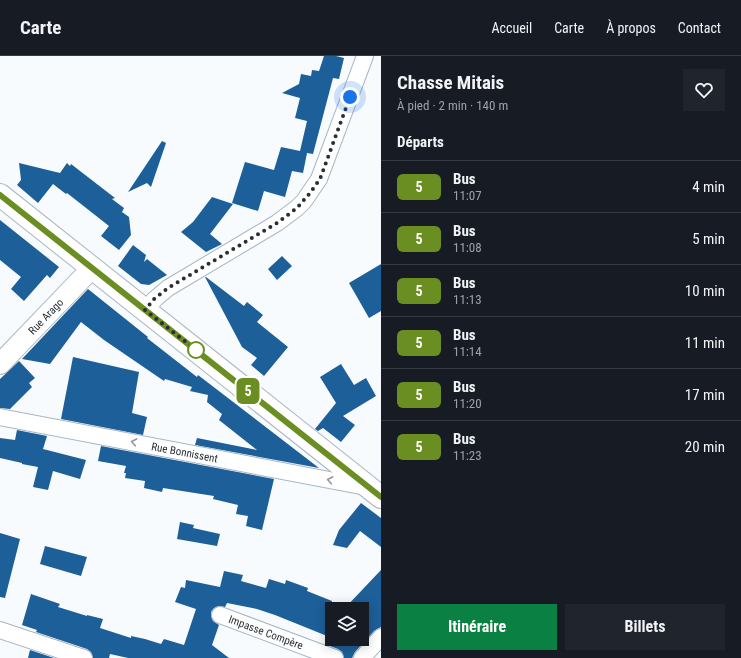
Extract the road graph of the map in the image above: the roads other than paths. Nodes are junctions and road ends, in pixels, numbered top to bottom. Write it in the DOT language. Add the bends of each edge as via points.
graph roads {
  1 [pos="365,56"];
  2 [pos="0,195"];
  3 [pos="92,268"];
  4 [pos="145,310"];
  5 [pos="0,364"];
  6 [pos="0,417"];
  7 [pos="377,491"];
  8 [pos="220,615"];
  9 [pos="0,630"];
  10 [pos="381,637"];
  11 [pos="84,658"];
  12 [pos="335,658"];
  13 [pos="362,658"];
  1 -- 4 [label="street" via="320,179 304,201 277,223 168,288"];
  2 -- 3 [label="main road"];
  3 -- 4 [label="main road"];
  3 -- 5 [label="street, Rue Arago"];
  4 -- 7 [label="main road"];
  7 -- 6 [label="street, Rue Bonnissent, one-way"];
  8 -- 12 [label="street, Impasse Compère"];
  9 -- 11 [label="street"];
  10 -- 13 [label="street"];
}
